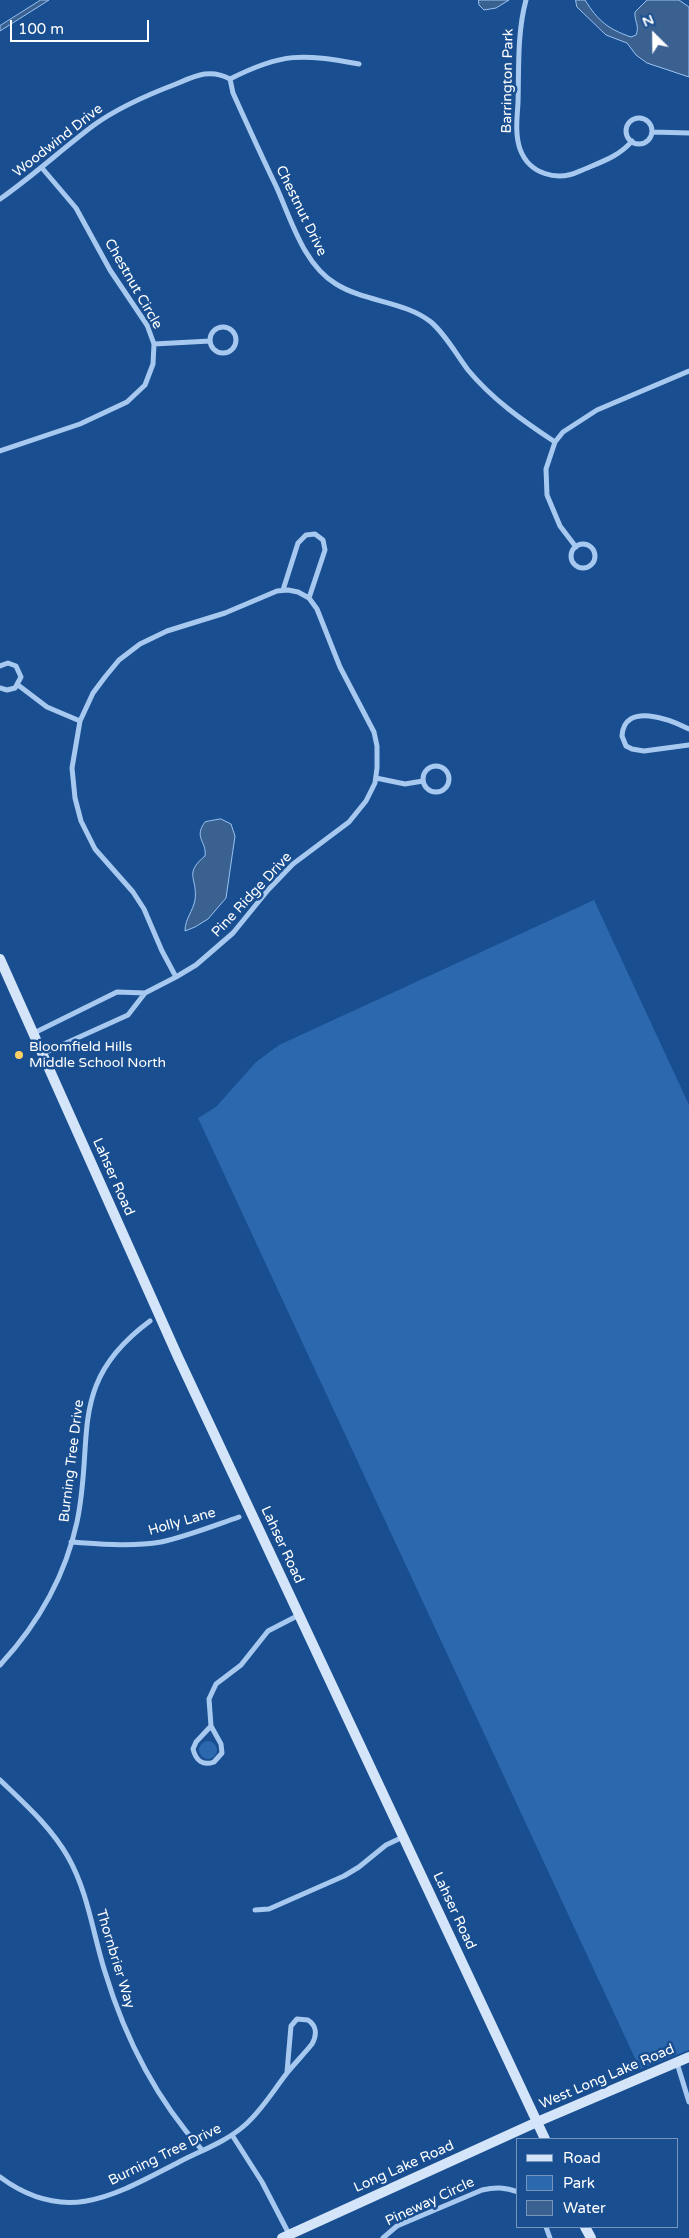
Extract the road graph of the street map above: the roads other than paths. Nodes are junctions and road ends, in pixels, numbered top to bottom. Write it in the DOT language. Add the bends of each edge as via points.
graph roads {
  1 [pos="526,0"];
  2 [pos="359,64"];
  3 [pos="230,79"];
  4 [pos="652,132"];
  5 [pos="689,133"];
  6 [pos="632,141"];
  7 [pos="42,168"];
  8 [pos="0,199"];
  9 [pos="210,341"];
  10 [pos="154,344"];
  11 [pos="689,371"];
  12 [pos="555,442"];
  13 [pos="0,451"];
  14 [pos="576,547"];
  15 [pos="283,590"];
  16 [pos="309,598"];
  17 [pos="0,666"];
  18 [pos="18,685"];
  19 [pos="0,688"];
  20 [pos="80,721"];
  21 [pos="689,729"];
  22 [pos="689,745"];
  23 [pos="376,778"];
  24 [pos="423,782"];
  25 [pos="0,959"];
  26 [pos="176,977"];
  27 [pos="145,993"];
  28 [pos="34,1033"];
  29 [pos="44,1053"];
  30 [pos="150,1321"];
  31 [pos="239,1517"];
  32 [pos="71,1542"];
  33 [pos="300,1615"];
  34 [pos="0,1665"];
  35 [pos="211,1726"];
  36 [pos="0,1780"];
  37 [pos="403,1837"];
  38 [pos="255,1910"];
  39 [pos="689,2057"];
  40 [pos="676,2062"];
  41 [pos="288,2072"];
  42 [pos="689,2102"];
  43 [pos="537,2122"];
  44 [pos="232,2134"];
  45 [pos="545,2138"];
  46 [pos="202,2150"];
  47 [pos="0,2177"];
  48 [pos="516,2191"];
  49 [pos="287,2237"];
  50 [pos="383,2238"];
  1 -- 6 [label="street, Barrington Park" via="519,36 517,138 528,162 548,175 569,175 624,152"];
  2 -- 3 [label="street" via="314,56 293,57 262,64"];
  3 -- 7 [label="street, Woodwind Drive" via="207,72 134,101 94,125"];
  3 -- 12 [label="street, Chestnut Drive" via="233,93 304,247 320,271 353,294 427,320 492,395"];
  4 -- 5 [label="street, Barrington Park"];
  4 -- 6 [label="street, Barrington Park" via="646,142"];
  4 -- 6 [label="street" via="651,125 645,120 634,119 627,128"];
  7 -- 8 [label="street, Woodwind Drive"];
  7 -- 10 [label="street, Chestnut Circle" via="83,219 110,270 147,325"];
  9 -- 9 [label="street" via="216,351 224,354 232,351 237,340 234,332 223,327 216,330"];
  9 -- 10 [label="street"];
  10 -- 13 [label="street, Chestnut Circle" via="148,380 128,402 85,422"];
  11 -- 12 [label="street" via="597,410 563,432"];
  12 -- 14 [label="street" via="546,469 547,495 560,526"];
  14 -- 14 [label="street" via="571,553 572,561 581,567 589,566 594,560 592,549 583,544"];
  15 -- 16 [label="street"];
  15 -- 16 [label="street" via="298,543 306,535 315,534 323,540 325,550"];
  15 -- 20 [label="street" via="225,613 166,631 140,644 104,676"];
  16 -- 23 [label="street, Pine Ridge Drive" via="374,732 378,754"];
  17 -- 18 [label="street" via="16,666 20,673"];
  18 -- 19 [label="street" via="12,690"];
  18 -- 20 [label="street" via="47,707"];
  20 -- 26 [label="street" via="72,768 75,798 83,827 100,855 144,908"];
  21 -- 22 [label="street" via="661,717 646,716 629,721 622,734 626,746 637,750"];
  23 -- 24 [label="street" via="405,784"];
  23 -- 26 [label="street, Pine Ridge Drive" via="366,801 354,817 287,870 217,949"];
  24 -- 24 [label="street" via="427,788 438,792 445,788 449,778 443,768 436,765 426,770"];
  25 -- 28 [label="street, Lahser Road"];
  26 -- 27 [label="street, Pine Ridge Drive"];
  27 -- 28 [label="street, Pine Ridge Drive" via="117,992"];
  27 -- 29 [label="street, Pine Ridge Drive" via="128,1016"];
  28 -- 29 [label="street, Lahser Road"];
  29 -- 33 [label="street, Lahser Road" via="156,1310"];
  30 -- 32 [label="street, Burning Tree Drive" via="110,1360 92,1393 85,1431 80,1502"];
  31 -- 32 [label="street, Holly Lane" via="159,1542 115,1545"];
  32 -- 34 [label="street, Burning Tree Drive" via="63,1569 43,1610"];
  33 -- 35 [label="street" via="268,1631 241,1665 216,1684 209,1699"];
  33 -- 37 [label="street, Lahser Road"];
  35 -- 35 [label="street" via="196,1742 194,1750 198,1760 207,1764 218,1760 222,1753"];
  36 -- 46 [label="street, Thornbrier Way" via="48,1828 68,1856 81,1885 105,1972 130,2041 164,2102"];
  37 -- 38 [label="street" via="386,1845 344,1876 269,1909"];
  37 -- 43 [label="street, Lahser Road"];
  39 -- 40 [label="street, West Long Lake Road"];
  40 -- 42 [label="street"];
  40 -- 43 [label="street, West Long Lake Road"];
  41 -- 41 [label="street, Burning Tree Drive" via="314,2039 314,2025 305,2018 297,2019 291,2026"];
  41 -- 44 [label="street, Burning Tree Drive" via="263,2106"];
  43 -- 45 [label="street, Lahser Road"];
  43 -- 49 [label="street, Long Lake Road"];
  44 -- 46 [label="street, Burning Tree Drive"];
  44 -- 49 [label="street" via="262,2182"];
  46 -- 47 [label="street, Burning Tree Drive" via="123,2190 81,2202 37,2199"];
  48 -- 50 [label="street, Pineway Circle" via="493,2187 482,2190 397,2226"];
}
